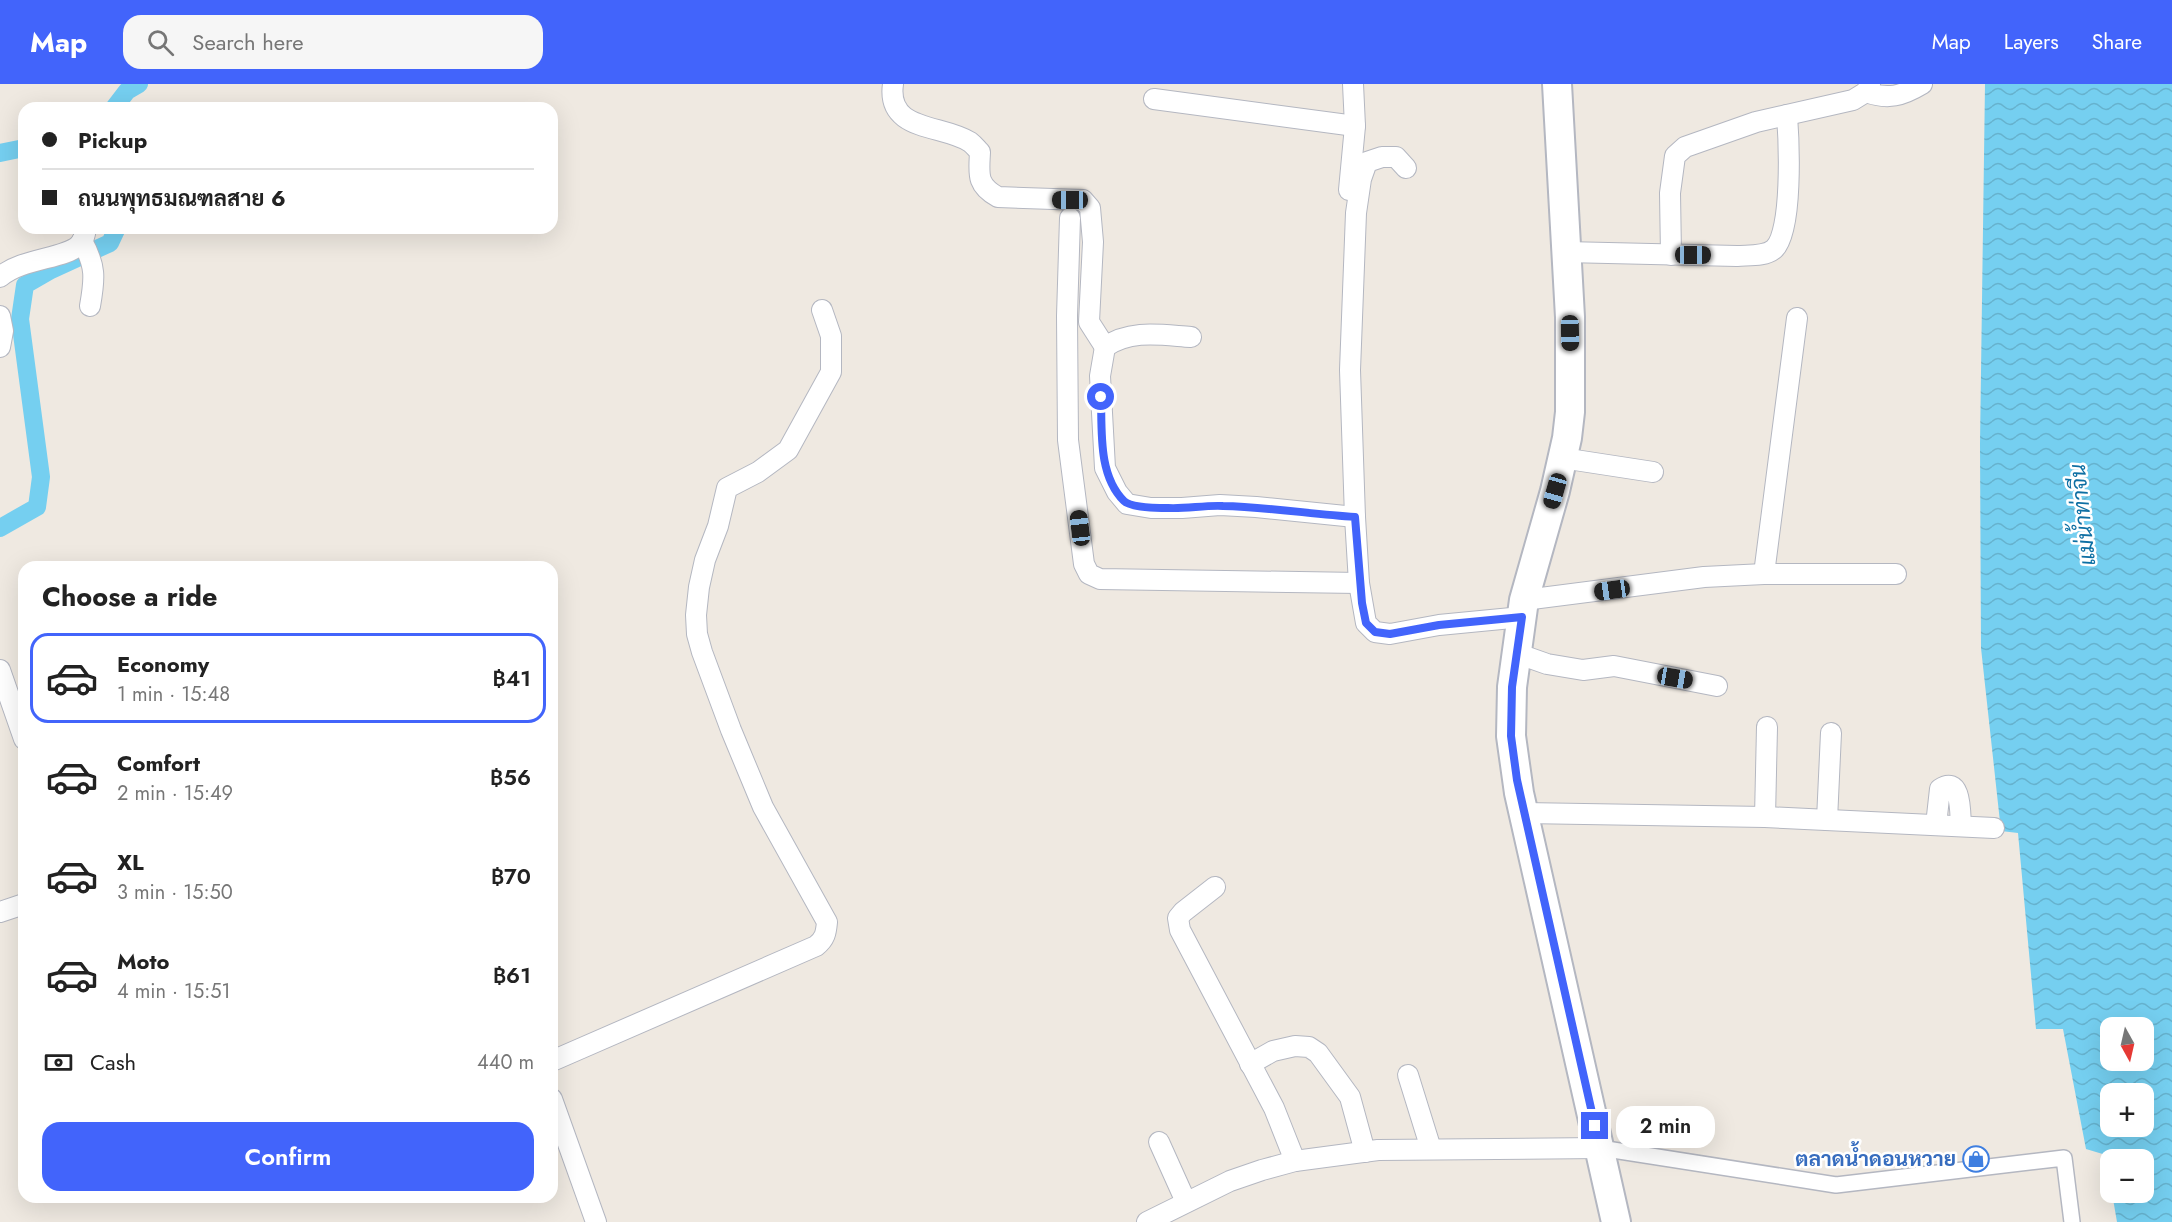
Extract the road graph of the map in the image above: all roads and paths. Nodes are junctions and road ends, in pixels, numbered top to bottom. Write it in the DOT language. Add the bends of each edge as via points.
graph roads {
  1 [pos="893,84"];
  2 [pos="1353,84"];
  3 [pos="1557,84"];
  4 [pos="1922,84"];
  5 [pos="1868,88"];
  6 [pos="1154,99"];
  7 [pos="1787,115"];
  8 [pos="1355,126"];
  9 [pos="1406,168"];
  10 [pos="1356,213"];
  11 [pos="1070,218"];
  12 [pos="87,245"];
  13 [pos="1565,252"];
  14 [pos="1671,255"];
  15 [pos="0,277"];
  16 [pos="90,306"];
  17 [pos="822,310"];
  18 [pos="0,316"];
  19 [pos="1797,318"];
  20 [pos="1191,337"];
  21 [pos="0,347"];
  22 [pos="1105,347"];
  23 [pos="1562,458"];
  24 [pos="1653,472"];
  25 [pos="1355,517"];
  26 [pos="1764,574"];
  27 [pos="1896,574"];
  28 [pos="1359,583"];
  29 [pos="1523,609"];
  30 [pos="1516,653"];
  31 [pos="0,670"];
  32 [pos="1717,686"];
  33 [pos="18,722"];
  34 [pos="1767,727"];
  35 [pos="1831,733"];
  36 [pos="1523,813"];
  37 [pos="1765,817"];
  38 [pos="1827,820"];
  39 [pos="1935,825"];
  40 [pos="1961,826"];
  41 [pos="1995,828"];
  42 [pos="1215,887"];
  43 [pos="18,906"];
  44 [pos="0,912"];
  45 [pos="558,1058"];
  46 [pos="1250,1064"];
  47 [pos="1408,1075"];
  48 [pos="558,1116"];
  49 [pos="1158,1142"];
  50 [pos="1600,1148"];
  51 [pos="1431,1149"];
  52 [pos="1365,1152"];
  53 [pos="1295,1161"];
  54 [pos="1186,1202"];
  55 [pos="596,1222"];
  56 [pos="1147,1222"];
  57 [pos="1616,1222"];
  58 [pos="2072,1222"];
  1 -- 22 [label="street" via="897,110 906,120 970,142 980,152 979,176 985,190 998,197 1083,200 1090,208 1093,242 1089,322"];
  2 -- 8 [label="street"];
  3 -- 13 [label="main road"];
  4 -- 5 [label="street" via="1882,98"];
  5 -- 7 [label="street" via="1853,100"];
  6 -- 8 [label="street"];
  7 -- 14 [label="street" via="1685,147 1675,156 1670,193"];
  7 -- 14 [label="street" via="1789,188 1780,239 1774,249 1761,254"];
  8 -- 10 [label="street" via="1349,191"];
  9 -- 10 [label="street" via="1396,158 1367,162 1360,179"];
  10 -- 25 [label="street" via="1350,370"];
  11 -- 28 [label="street" via="1068,440 1084,564 1089,574 1100,579"];
  12 -- 15 [label="street" via="9,269"];
  12 -- 16 [label="street" via="94,282"];
  13 -- 14 [label="street"];
  13 -- 23 [label="main road" via="1570,412"];
  17 -- 45 [label="street" via="831,336 831,372 788,450 727,488 705,560 696,615 702,652 731,730 763,807 827,922 826,933 816,946"];
  18 -- 21 [label="street"];
  19 -- 26 [label="street"];
  20 -- 22 [label="street" via="1142,333 1122,337"];
  22 -- 25 [label="street" via="1100,376 1105,468 1126,504 1151,508 1256,507"];
  23 -- 24 [label="street"];
  23 -- 29 [label="main road"];
  25 -- 28 [label="street"];
  26 -- 27 [label="street"];
  26 -- 29 [label="street" via="1704,578"];
  28 -- 29 [label="street" via="1366,623 1375,632 1390,634"];
  29 -- 30 [label="main road"];
  30 -- 32 [label="street" via="1547,664 1583,670 1614,666"];
  30 -- 36 [label="main road" via="1511,736"];
  31 -- 33 [label="street"];
  34 -- 37 [label="street"];
  35 -- 38 [label="street"];
  36 -- 37 [label="street"];
  36 -- 50 [label="main road"];
  37 -- 38 [label="street"];
  38 -- 39 [label="street"];
  39 -- 40 [label="street"];
  39 -- 40 [label="street" via="1940,789 1951,786 1959,796"];
  40 -- 41 [label="street"];
  42 -- 46 [label="street" via="1178,918 1180,930"];
  43 -- 44 [label="street"];
  46 -- 52 [label="street" via="1273,1051 1295,1046 1309,1047 1318,1053 1350,1097"];
  46 -- 53 [label="street" via="1274,1108"];
  47 -- 51 [label="street"];
  48 -- 55 [label="street"];
  49 -- 54 [label="street"];
  50 -- 51 [label="street"];
  50 -- 57 [label="main road"];
  50 -- 58 [label="street" via="1836,1185 2064,1158"];
  51 -- 52 [label="street"];
  52 -- 53 [label="street"];
  53 -- 54 [label="street" via="1230,1181"];
  54 -- 56 [label="street"];
}
